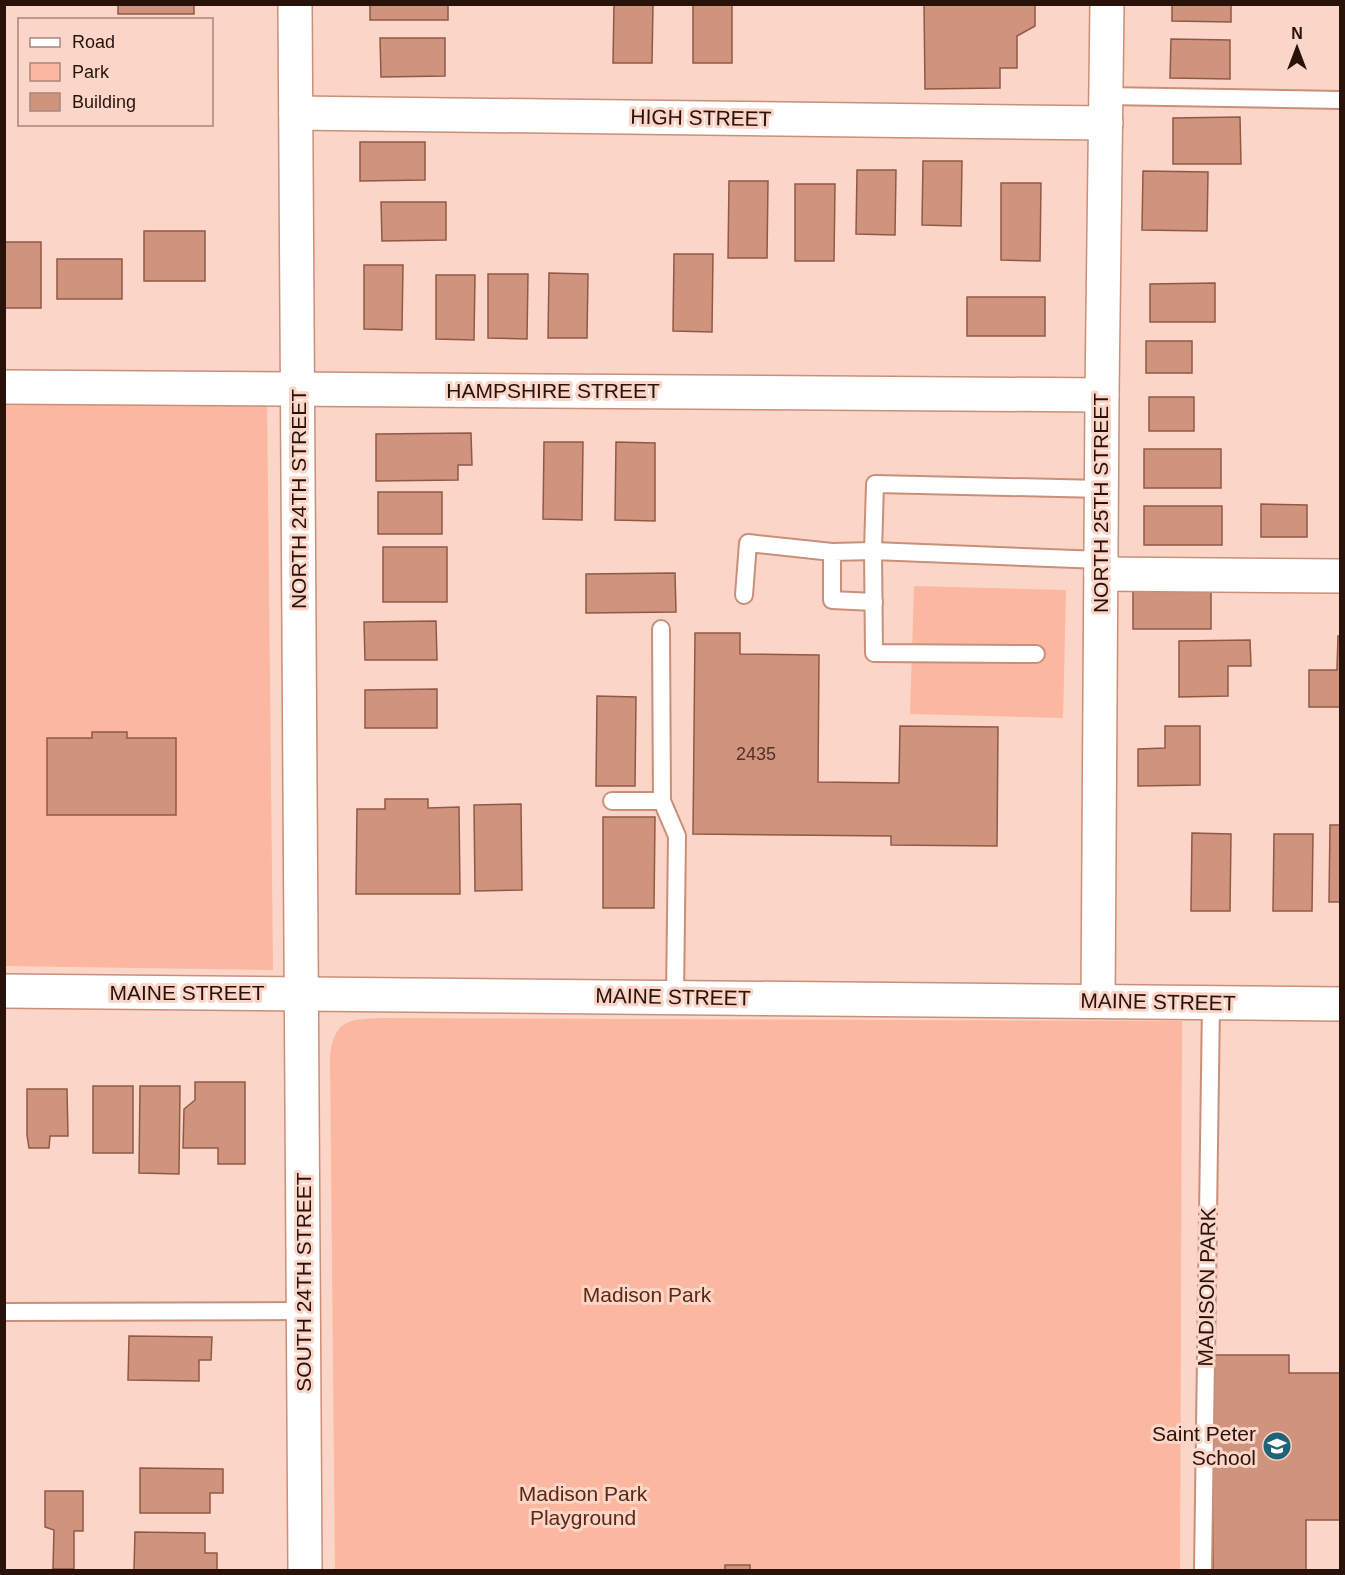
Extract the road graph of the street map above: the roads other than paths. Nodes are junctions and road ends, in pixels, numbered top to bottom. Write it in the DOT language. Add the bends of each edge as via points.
graph roads {
  1 [pos="296,4"];
  2 [pos="1107,4"];
  3 [pos="1341,100"];
  4 [pos="1106,110"];
  5 [pos="297,113"];
  6 [pos="4,387"];
  7 [pos="299,390"];
  8 [pos="1102,394"];
  9 [pos="1102,489"];
  10 [pos="873,551"];
  11 [pos="832,552"];
  12 [pos="1101,567"];
  13 [pos="1341,576"];
  14 [pos="744,595"];
  15 [pos="874,602"];
  16 [pos="661,629"];
  17 [pos="1036,654"];
  18 [pos="612,801"];
  19 [pos="662,801"];
  20 [pos="4,991"];
  21 [pos="303,993"];
  22 [pos="675,997"];
  23 [pos="1098,1002"];
  24 [pos="1211,1003"];
  25 [pos="1341,1004"];
  26 [pos="304,1311"];
  27 [pos="4,1312"];
  28 [pos="305,1570"];
  29 [pos="1203,1570"];
  1 -- 5 [label="street, NORTH 24TH STREET"];
  2 -- 4 [label="street, NORTH 25TH STREET"];
  3 -- 4 [label="lane"];
  4 -- 5 [label="street, HIGH STREET"];
  4 -- 8 [label="street, NORTH 25TH STREET"];
  5 -- 7 [label="street, NORTH 24TH STREET"];
  6 -- 7 [label="street, HAMPSHIRE STREET"];
  7 -- 8 [label="street, HAMPSHIRE STREET"];
  7 -- 21 [label="street, NORTH 24TH STREET"];
  8 -- 9 [label="street, NORTH 25TH STREET"];
  9 -- 10 [label="lane" via="875,484"];
  9 -- 12 [label="street, NORTH 25TH STREET"];
  10 -- 11 [label="lane"];
  10 -- 12 [label="lane"];
  10 -- 15 [label="lane"];
  11 -- 14 [label="lane" via="748,543"];
  11 -- 15 [label="lane" via="832,600"];
  12 -- 13 [label="street"];
  12 -- 23 [label="street, NORTH 25TH STREET"];
  15 -- 17 [label="lane" via="874,653"];
  16 -- 19 [label="lane"];
  18 -- 19 [label="lane"];
  19 -- 22 [label="lane" via="677,836"];
  20 -- 21 [label="street, MAINE STREET"];
  21 -- 22 [label="street, MAINE STREET"];
  21 -- 26 [label="street, SOUTH 24TH STREET"];
  22 -- 23 [label="street, MAINE STREET"];
  23 -- 24 [label="street, MAINE STREET"];
  24 -- 25 [label="street, MAINE STREET"];
  24 -- 29 [label="lane, MADISON PARK"];
  26 -- 27 [label="lane"];
  26 -- 28 [label="street, SOUTH 24TH STREET"];
}
